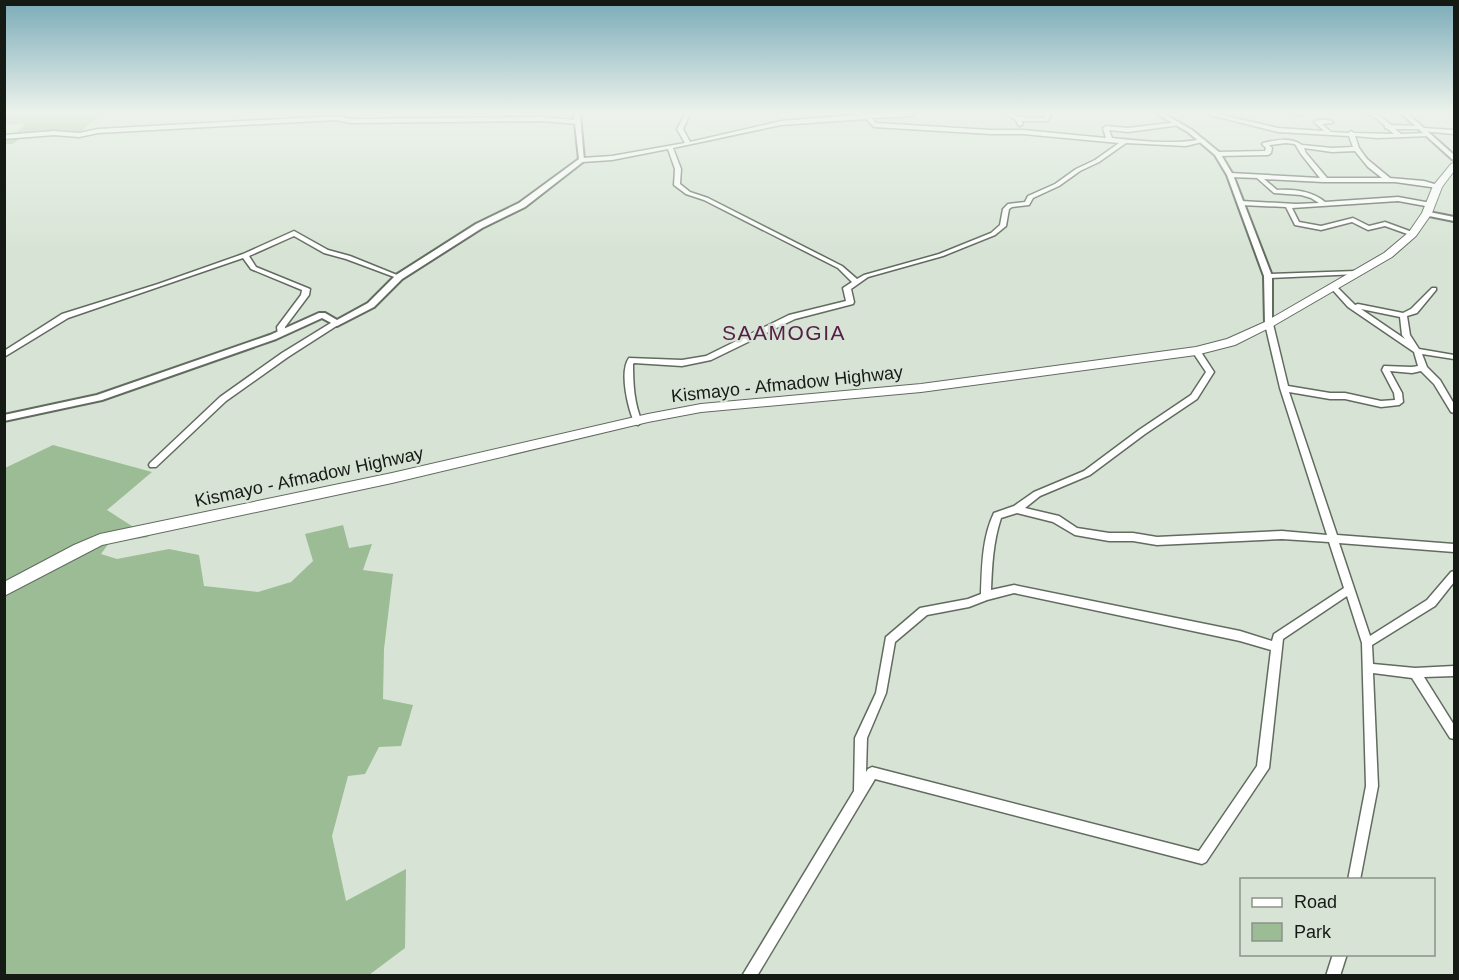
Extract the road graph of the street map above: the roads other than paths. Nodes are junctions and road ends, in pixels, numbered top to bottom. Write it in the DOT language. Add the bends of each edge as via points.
graph roads {
  1 [pos="582,160"];
  2 [pos="588,160"];
  3 [pos="675,160"];
  4 [pos="1099,160"];
  5 [pos="1221,160"];
  6 [pos="1309,160"];
  7 [pos="1365,160"];
  8 [pos="1455,166"];
  9 [pos="1230,175"];
  10 [pos="1258,176"];
  11 [pos="1326,180"];
  12 [pos="1389,180"];
  13 [pos="1438,186"];
  14 [pos="1241,203"];
  15 [pos="1323,203"];
  16 [pos="1288,206"];
  17 [pos="1429,209"];
  18 [pos="1455,219"];
  19 [pos="1413,234"];
  20 [pos="245,255"];
  21 [pos="1356,273"];
  22 [pos="1268,276"];
  23 [pos="399,277"];
  24 [pos="857,282"];
  25 [pos="1334,287"];
  26 [pos="1434,289"];
  27 [pos="1351,305"];
  28 [pos="1403,315"];
  29 [pos="337,323"];
  30 [pos="1269,324"];
  31 [pos="281,333"];
  32 [pos="1196,351"];
  33 [pos="1418,351"];
  34 [pos="4,355"];
  35 [pos="1455,357"];
  36 [pos="1424,368"];
  37 [pos="1284,388"];
  38 [pos="1455,410"];
  39 [pos="4,418"];
  40 [pos="638,422"];
  41 [pos="153,465"];
  42 [pos="1017,509"];
  43 [pos="1332,541"];
  44 [pos="1455,548"];
  45 [pos="1455,575"];
  46 [pos="1350,589"];
  47 [pos="4,590"];
  48 [pos="986,596"];
  49 [pos="1367,643"];
  50 [pos="1277,647"];
  51 [pos="1368,668"];
  52 [pos="1455,671"];
  53 [pos="1415,673"];
  54 [pos="1455,734"];
  55 [pos="860,792"];
  56 [pos="1354,878"];
  57 [pos="1339,956"];
  58 [pos="749,975"];
  59 [pos="1333,975"];
  1 -- 2 [label="street"];
  1 -- 23 [label="street" via="522,205 479,226"];
  3 -- 24 [label="street" via="677,185 688,193 840,267"];
  4 -- 24 [label="street" via="1030,197 1027,204 1010,205 999,230 959,249"];
  5 -- 9 [label="street"];
  6 -- 11 [label="street"];
  7 -- 12 [label="street"];
  8 -- 13 [label="main road, Kismayo - Afmadow Highway"];
  9 -- 10 [label="street"];
  9 -- 14 [label="street"];
  10 -- 11 [label="street"];
  10 -- 15 [label="street" via="1276,192 1286,190"];
  11 -- 12 [label="street"];
  12 -- 13 [label="street"];
  13 -- 17 [label="main road, Kismayo - Afmadow Highway"];
  14 -- 16 [label="street"];
  14 -- 22 [label="street"];
  15 -- 16 [label="street"];
  15 -- 17 [label="street" via="1398,199"];
  16 -- 19 [label="street" via="1297,224 1321,228 1353,220 1368,228 1385,224"];
  17 -- 18 [label="street"];
  17 -- 19 [label="main road, Kismayo - Afmadow Highway"];
  19 -- 21 [label="main road, Kismayo - Afmadow Highway" via="1388,255"];
  20 -- 23 [label="street" via="294,233 326,252"];
  20 -- 31 [label="street" via="253,268 306,289"];
  20 -- 34 [label="street" via="65,316"];
  21 -- 22 [label="street"];
  21 -- 25 [label="main road, Kismayo - Afmadow Highway"];
  22 -- 30 [label="street"];
  23 -- 29 [label="street" via="371,305"];
  24 -- 40 [label="street" via="847,288 850,302 792,317 708,358 682,363 630,362 633,410"];
  25 -- 27 [label="street"];
  25 -- 30 [label="main road, Kismayo - Afmadow Highway"];
  26 -- 28 [label="street" via="1414,311"];
  27 -- 28 [label="street"];
  27 -- 33 [label="street"];
  28 -- 33 [label="street" via="1406,334"];
  29 -- 31 [label="street" via="322,315"];
  29 -- 41 [label="street" via="224,399"];
  30 -- 32 [label="main road, Kismayo - Afmadow Highway" via="1231,342"];
  30 -- 37 [label="street"];
  31 -- 39 [label="street" via="99,398"];
  32 -- 40 [label="main road, Kismayo - Afmadow Highway" via="921,388 701,408"];
  32 -- 42 [label="street" via="1210,372 1194,397 1087,473 1037,494"];
  33 -- 35 [label="street"];
  33 -- 36 [label="street"];
  36 -- 37 [label="street" via="1387,368 1398,393 1399,402 1392,404"];
  36 -- 38 [label="street"];
  37 -- 43 [label="street"];
  40 -- 47 [label="main road, Kismayo - Afmadow Highway" via="100,540"];
  42 -- 43 [label="street" via="1056,519 1075,531 1109,537 1156,541 1282,535"];
  42 -- 48 [label="street" via="998,516 992,529"];
  43 -- 44 [label="street"];
  43 -- 46 [label="street"];
  45 -- 49 [label="street" via="1431,603"];
  46 -- 49 [label="street"];
  46 -- 50 [label="street" via="1278,637"];
  48 -- 50 [label="street" via="1014,589"];
  48 -- 55 [label="street" via="924,611 890,640 881,693 861,738"];
  49 -- 51 [label="street"];
  50 -- 55 [label="street" via="1263,768 1202,858 872,773"];
  51 -- 53 [label="street"];
  51 -- 56 [label="street" via="1372,786"];
  52 -- 53 [label="street"];
  53 -- 54 [label="street"];
  55 -- 58 [label="street"];
  57 -- 59 [label="street"];
}
